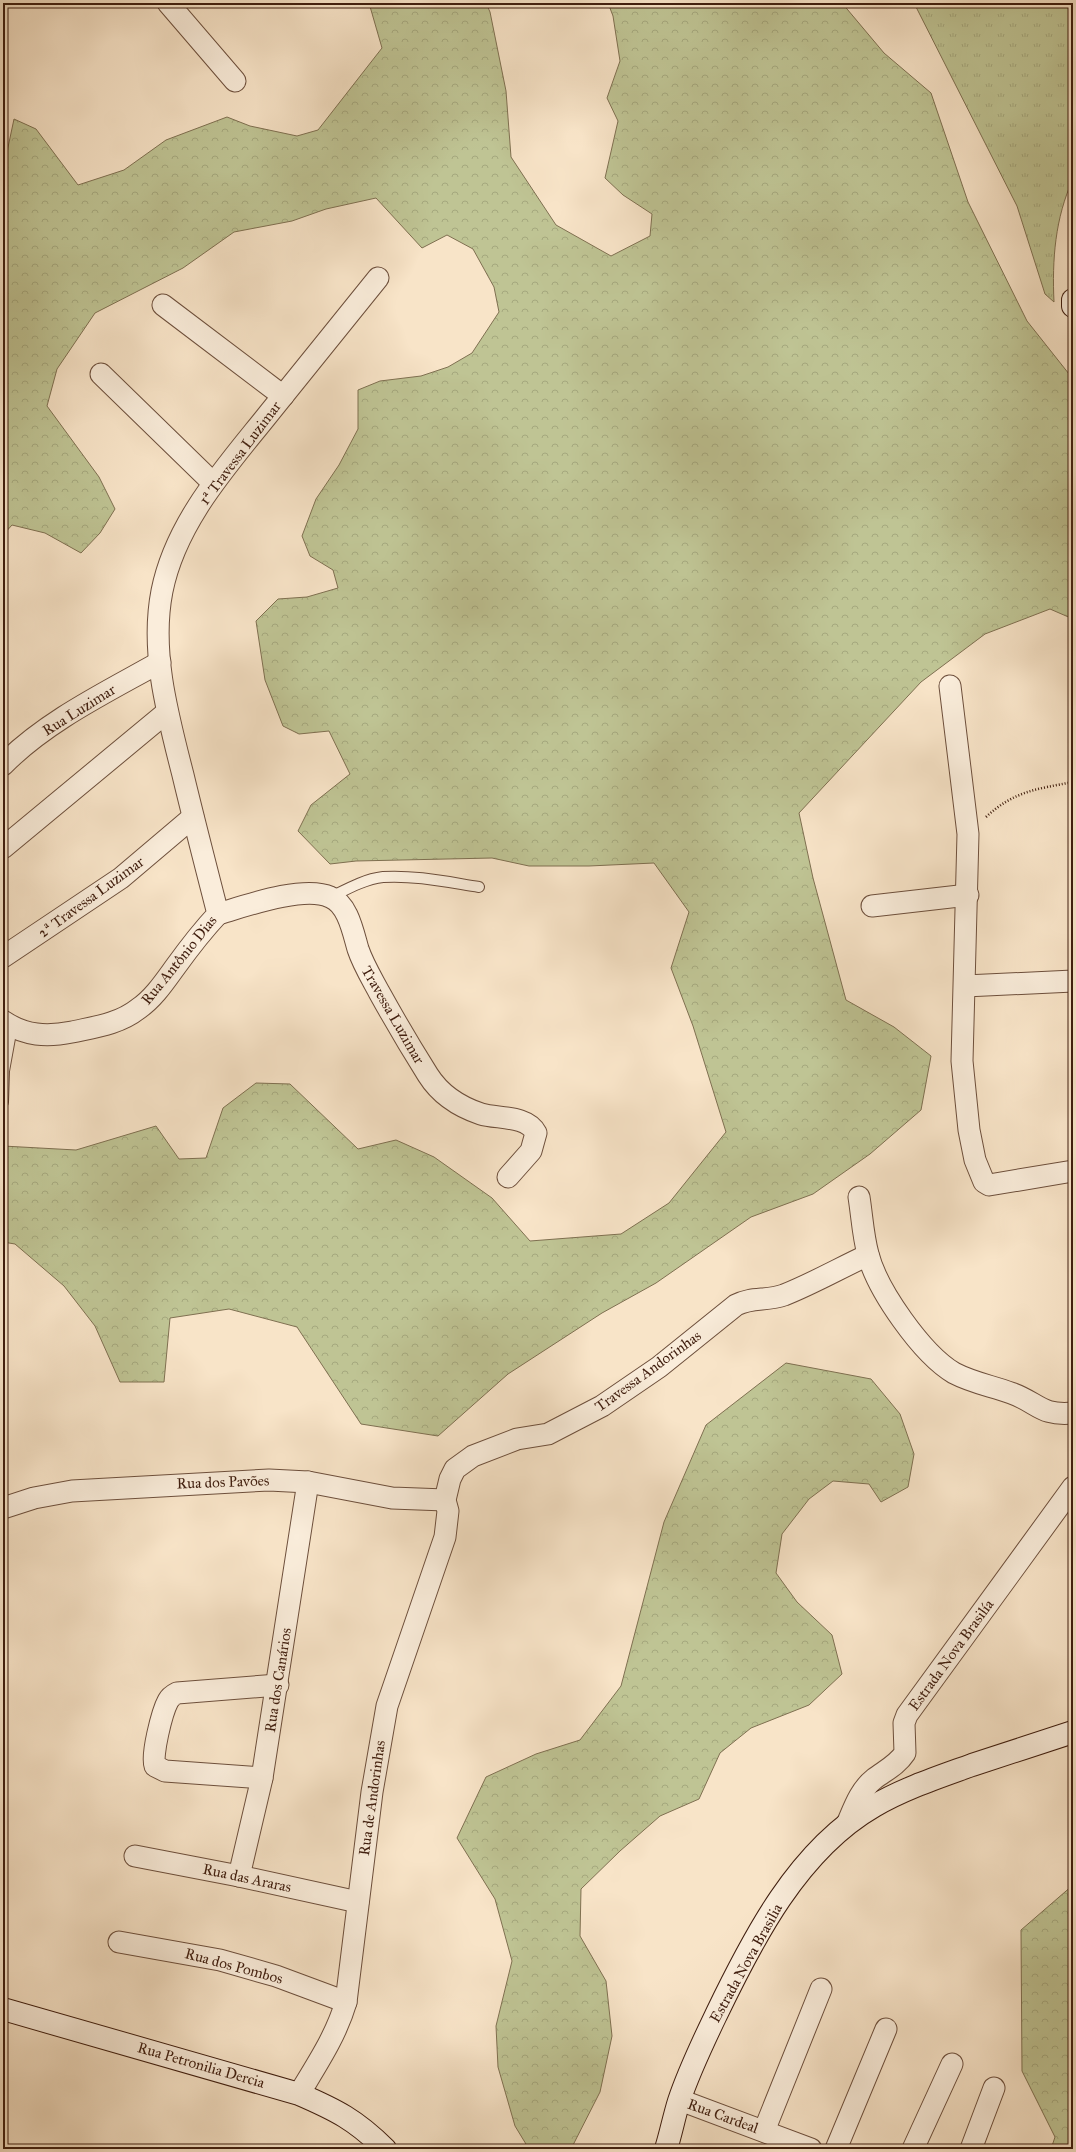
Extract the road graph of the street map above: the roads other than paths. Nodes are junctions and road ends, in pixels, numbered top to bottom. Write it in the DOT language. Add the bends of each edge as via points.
graph roads {
  1 [pos="168,3"];
  2 [pos="234,81"];
  3 [pos="378,278"];
  4 [pos="1073,300"];
  5 [pos="163,305"];
  6 [pos="1073,306"];
  7 [pos="101,374"];
  8 [pos="283,396"];
  9 [pos="213,483"];
  10 [pos="160,662"];
  11 [pos="950,686"];
  12 [pos="167,712"];
  13 [pos="3,765"];
  14 [pos="193,817"];
  15 [pos="3,848"];
  16 [pos="479,887"];
  17 [pos="968,896"];
  18 [pos="332,897"];
  19 [pos="872,906"];
  20 [pos="218,914"];
  21 [pos="3,957"];
  22 [pos="1073,981"];
  23 [pos="965,986"];
  24 [pos="8,1024"];
  25 [pos="3,1102"];
  26 [pos="1073,1171"];
  27 [pos="508,1177"];
  28 [pos="859,1197"];
  29 [pos="868,1255"];
  30 [pos="1073,1413"];
  31 [pos="308,1482"];
  32 [pos="1073,1487"];
  33 [pos="445,1500"];
  34 [pos="3,1508"];
  35 [pos="278,1685"];
  36 [pos="1073,1732"];
  37 [pos="262,1778"];
  38 [pos="847,1824"];
  39 [pos="135,1856"];
  40 [pos="239,1876"];
  41 [pos="358,1902"];
  42 [pos="119,1942"];
  43 [pos="821,1989"];
  44 [pos="346,2002"];
  45 [pos="3,2009"];
  46 [pos="886,2029"];
  47 [pos="952,2064"];
  48 [pos="994,2088"];
  49 [pos="299,2094"];
  50 [pos="680,2100"];
  51 [pos="764,2131"];
  52 [pos="385,2149"];
  53 [pos="666,2149"];
  54 [pos="811,2149"];
  55 [pos="836,2149"];
  56 [pos="913,2149"];
  57 [pos="972,2149"];
  1 -- 2 [label="street"];
  3 -- 8 [label="street, 1ª Travessa Luzimar"];
  4 -- 6 [label="street"];
  5 -- 8 [label="street"];
  7 -- 9 [label="street"];
  8 -- 9 [label="street, 1ª Travessa Luzimar"];
  9 -- 10 [label="street, 1ª Travessa Luzimar" via="180,538 170,562 162,592"];
  10 -- 12 [label="street, 1ª Travessa Luzimar"];
  10 -- 13 [label="street, Rua Luzimar" via="78,708"];
  11 -- 17 [label="street" via="968,834"];
  12 -- 14 [label="street, 1ª Travessa Luzimar"];
  12 -- 15 [label="street"];
  14 -- 20 [label="street, Rua Antônio Dias"];
  14 -- 21 [label="street, 2ª Travessa Luzimar" via="121,878"];
  16 -- 18 [label="lane" via="418,878 382,877 354,885"];
  17 -- 19 [label="street"];
  17 -- 23 [label="street"];
  18 -- 20 [label="street" via="320,894 286,896"];
  18 -- 27 [label="street, Travessa Luzimar" via="344,910 367,972 403,1036 442,1093 481,1114 522,1121 533,1127 536,1133 530,1152"];
  20 -- 24 [label="street, Rua Antônio Dias" via="159,989 138,1010 94,1029 56,1035 40,1036"];
  22 -- 23 [label="street"];
  23 -- 26 [label="street" via="962,1061 969,1130 975,1160 984,1182 989,1185"];
  24 -- 25 [label="lane"];
  28 -- 29 [label="street"];
  29 -- 30 [label="street" via="877,1277 911,1332 939,1362 983,1386 1022,1397 1047,1412 1058,1415"];
  29 -- 33 [label="street, Travessa Andorinhas" via="784,1295 762,1300 746,1300 736,1305 659,1367 602,1406 548,1434 517,1439 473,1456 455,1469"];
  31 -- 33 [label="street, Rua dos Pavões" via="376,1496"];
  31 -- 34 [label="street, Rua dos Pavões" via="269,1480 72,1490"];
  31 -- 35 [label="street, Rua dos Canários"];
  32 -- 38 [label="street, Estrada Nova Brasilía" via="907,1715 904,1723 905,1753 893,1767 873,1779 861,1793"];
  33 -- 41 [label="street, Rua de Andorinhas" via="448,1511 445,1537 387,1706 372,1792"];
  35 -- 37 [label="street, Rua dos Canários"];
  35 -- 37 [label="street" via="177,1693 172,1696 165,1708 154,1756 155,1766 165,1771"];
  36 -- 38 [label="street, Estrada Nova Brasilia" via="909,1788 874,1806"];
  37 -- 40 [label="street, Rua dos Canários"];
  38 -- 50 [label="street, Estrada Nova Brasilia" via="822,1846 805,1866 760,1931 723,2002"];
  39 -- 40 [label="street, Rua das Araras"];
  40 -- 41 [label="street, Rua das Araras"];
  41 -- 44 [label="street, Rua de Andorinhas"];
  42 -- 44 [label="street, Rua dos Pombos" via="220,1960 276,1976"];
  43 -- 51 [label="street"];
  44 -- 49 [label="street, Rua de Andorinhas" via="329,2045"];
  45 -- 49 [label="street, Rua Petronilia Dercia"];
  46 -- 55 [label="street"];
  47 -- 56 [label="street"];
  48 -- 57 [label="street"];
  49 -- 52 [label="street, Rua Petronilia Dercia" via="340,2113 364,2129"];
  50 -- 51 [label="street, Rua Cardeal"];
  50 -- 53 [label="street, Estrada Nova Brasilia"];
  51 -- 54 [label="street, Rua Cardeal"];
}
